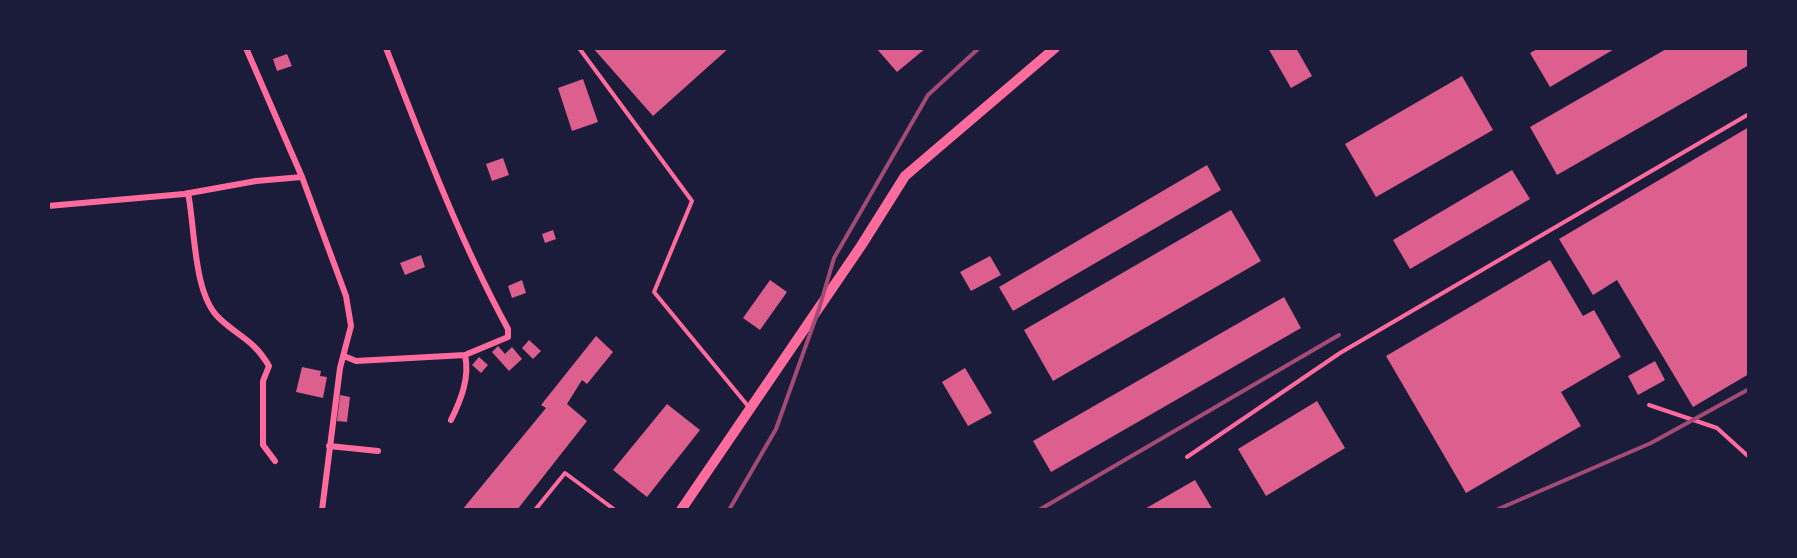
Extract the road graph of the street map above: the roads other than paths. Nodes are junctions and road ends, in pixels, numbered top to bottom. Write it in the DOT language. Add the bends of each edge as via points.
graph roads {
  1 [pos="246,48"];
  2 [pos="386,48"];
  3 [pos="579,48"];
  4 [pos="1055,48"];
  5 [pos="1749,114"];
  6 [pos="302,177"];
  7 [pos="188,193"];
  8 [pos="48,206"];
  9 [pos="465,355"];
  10 [pos="344,356"];
  11 [pos="1649,405"];
  12 [pos="751,409"];
  13 [pos="452,420"];
  14 [pos="329,446"];
  15 [pos="378,451"];
  16 [pos="1187,457"];
  17 [pos="1749,457"];
  18 [pos="275,460"];
  19 [pos="322,510"];
  20 [pos="535,510"];
  21 [pos="615,510"];
  22 [pos="681,510"];
  1 -- 6 [label="street"];
  2 -- 9 [label="street" via="478,273 508,329 508,338 502,342"];
  3 -- 12 [label="lane" via="692,201 654,292"];
  4 -- 12 [label="main road" via="905,176"];
  5 -- 16 [label="lane" via="1340,353"];
  6 -- 7 [label="street"];
  6 -- 10 [label="street" via="346,296 351,326"];
  7 -- 8 [label="street"];
  7 -- 18 [label="street" via="197,263 207,299 218,317 258,348 269,366 263,381 263,445"];
  9 -- 10 [label="street" via="357,361"];
  9 -- 13 [label="street" via="468,368"];
  10 -- 14 [label="street"];
  11 -- 17 [label="lane" via="1717,428"];
  12 -- 22 [label="main road"];
  14 -- 15 [label="street"];
  14 -- 19 [label="street"];
  20 -- 21 [label="lane" via="565,473"];
}
